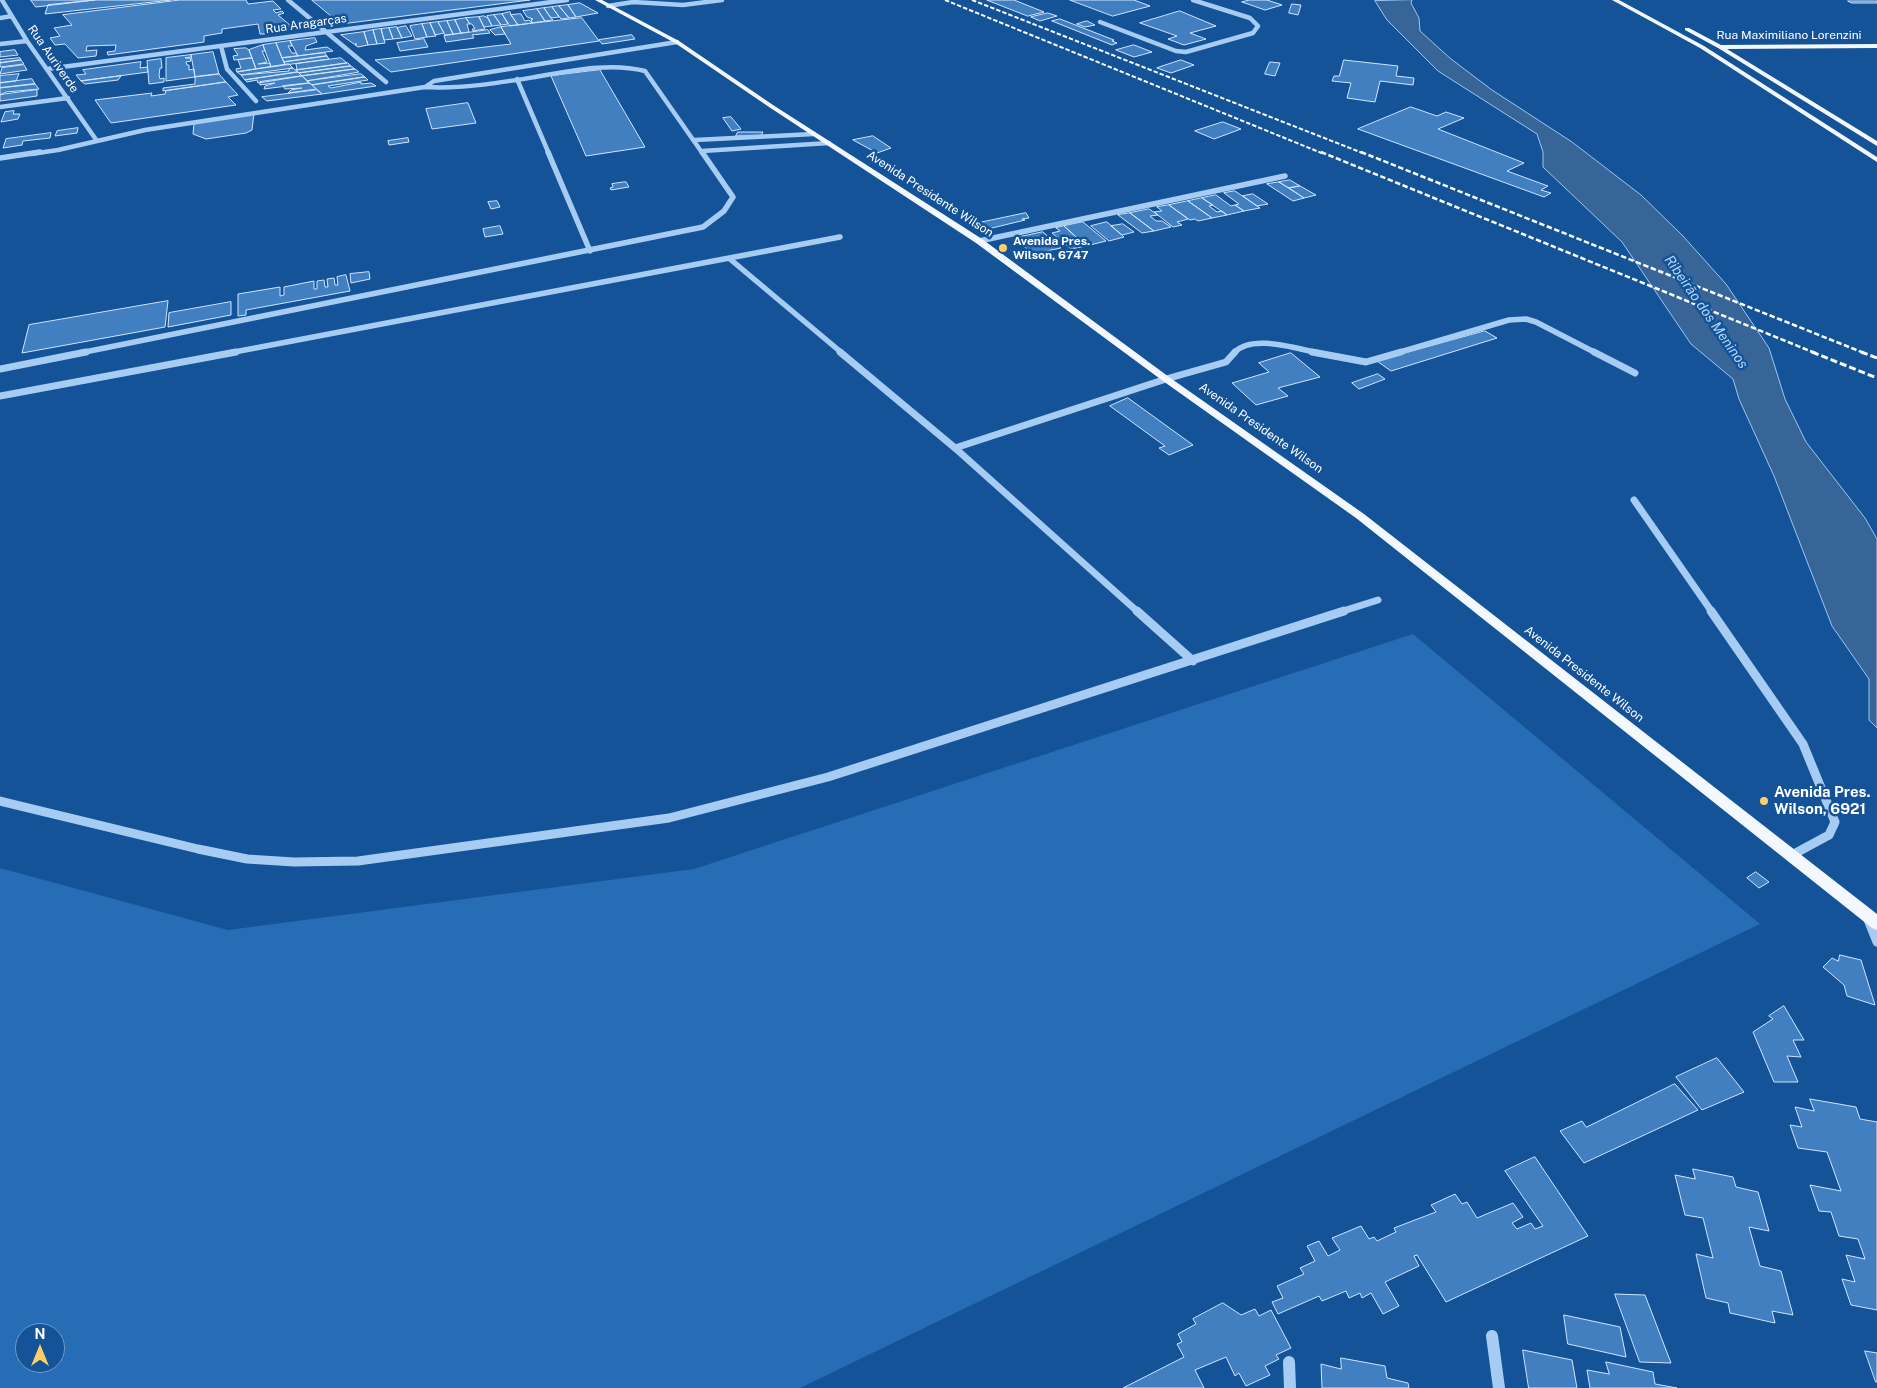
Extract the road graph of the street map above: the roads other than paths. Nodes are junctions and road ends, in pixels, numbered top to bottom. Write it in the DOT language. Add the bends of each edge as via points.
graph roads {
  1 [pos="2,0"];
  2 [pos="288,0"];
  3 [pos="568,0"];
  4 [pos="598,0"];
  5 [pos="722,0"];
  6 [pos="1193,0"];
  7 [pos="1615,0"];
  8 [pos="1630,0"];
  9 [pos="1639,4"];
  10 [pos="608,6"];
  11 [pos="12,16"];
  12 [pos="0,18"];
  13 [pos="1100,22"];
  14 [pos="1679,26"];
  15 [pos="324,32"];
  16 [pos="27,41"];
  17 [pos="677,42"];
  18 [pos="0,44"];
  19 [pos="221,46"];
  20 [pos="1877,46"];
  21 [pos="1702,47"];
  22 [pos="1720,47"];
  23 [pos="47,69"];
  24 [pos="518,79"];
  25 [pos="386,82"];
  26 [pos="425,87"];
  27 [pos="68,98"];
  28 [pos="256,101"];
  29 [pos="0,107"];
  30 [pos="814,134"];
  31 [pos="695,140"];
  32 [pos="97,141"];
  33 [pos="828,143"];
  34 [pos="1877,144"];
  35 [pos="702,150"];
  36 [pos="0,158"];
  37 [pos="1877,160"];
  38 [pos="1285,176"];
  39 [pos="840,237"];
  40 [pos="978,241"];
  41 [pos="590,251"];
  42 [pos="730,259"];
  43 [pos="0,369"];
  44 [pos="1635,373"];
  45 [pos="1166,379"];
  46 [pos="0,396"];
  47 [pos="955,448"];
  48 [pos="1634,500"];
  49 [pos="1378,600"];
  50 [pos="1193,661"];
  51 [pos="0,801"];
  52 [pos="1792,855"];
  53 [pos="1866,914"];
  54 [pos="1877,923"];
  55 [pos="1877,942"];
  56 [pos="1492,1336"];
  57 [pos="1289,1362"];
  58 [pos="1290,1388"];
  59 [pos="1499,1388"];
  1 -- 11 [label="street, Rua Auriverde"];
  2 -- 15 [label="street"];
  3 -- 15 [label="street, Rua Aragarças"];
  4 -- 10 [label="main road, Avenida Presidente Wilson"];
  5 -- 10 [label="street" via="689,4 632,2"];
  6 -- 13 [label="street" via="1250,18 1258,26 1253,33 1186,52"];
  7 -- 21 [label="main road"];
  8 -- 9 [label="main road"];
  10 -- 17 [label="main road, Avenida Presidente Wilson"];
  11 -- 12 [label="street"];
  11 -- 16 [label="street, Rua Auriverde"];
  14 -- 22 [label="main road"];
  15 -- 19 [label="street, Rua Aragarças"];
  15 -- 25 [label="street"];
  16 -- 18 [label="street"];
  16 -- 23 [label="street, Rua Auriverde"];
  17 -- 26 [label="street" via="434,81"];
  17 -- 30 [label="main road, Avenida Presidente Wilson"];
  19 -- 23 [label="street, Rua Aragarças"];
  19 -- 28 [label="street" via="227,68"];
  20 -- 22 [label="main road, Rua Maximiliano Lorenzini"];
  21 -- 22 [label="main road, Rua Maximiliano Lorenzini"];
  21 -- 37 [label="main road"];
  22 -- 34 [label="main road"];
  23 -- 27 [label="street, Rua Auriverde"];
  24 -- 26 [label="street" via="473,86"];
  24 -- 31 [label="street" via="606,66 645,71"];
  24 -- 41 [label="street"];
  26 -- 32 [label="street" via="145,130"];
  27 -- 29 [label="street"];
  27 -- 32 [label="street, Rua Auriverde"];
  30 -- 31 [label="street"];
  30 -- 33 [label="main road, Avenida Presidente Wilson"];
  31 -- 35 [label="street"];
  32 -- 36 [label="street"];
  33 -- 35 [label="street"];
  33 -- 40 [label="main road, Avenida Presidente Wilson"];
  35 -- 41 [label="street" via="733,197 724,212 703,227"];
  38 -- 40 [label="street"];
  39 -- 42 [label="street"];
  40 -- 45 [label="main road, Avenida Presidente Wilson"];
  41 -- 43 [label="street"];
  42 -- 46 [label="street"];
  42 -- 47 [label="street"];
  44 -- 45 [label="street" via="1526,319 1509,320 1366,362 1267,343 1249,344 1236,350 1229,361"];
  45 -- 47 [label="street"];
  45 -- 52 [label="main road, Avenida Presidente Wilson" via="1411,554"];
  47 -- 50 [label="street"];
  48 -- 52 [label="street" via="1803,744 1835,822 1829,835"];
  49 -- 50 [label="street"];
  50 -- 51 [label="street" via="828,777 726,805 669,818 358,862 247,859"];
  52 -- 53 [label="main road, Avenida Presidente Wilson"];
  53 -- 54 [label="main road, Avenida Presidente Wilson"];
  53 -- 55 [label="street"];
  56 -- 59 [label="street"];
  57 -- 58 [label="street"];
}
